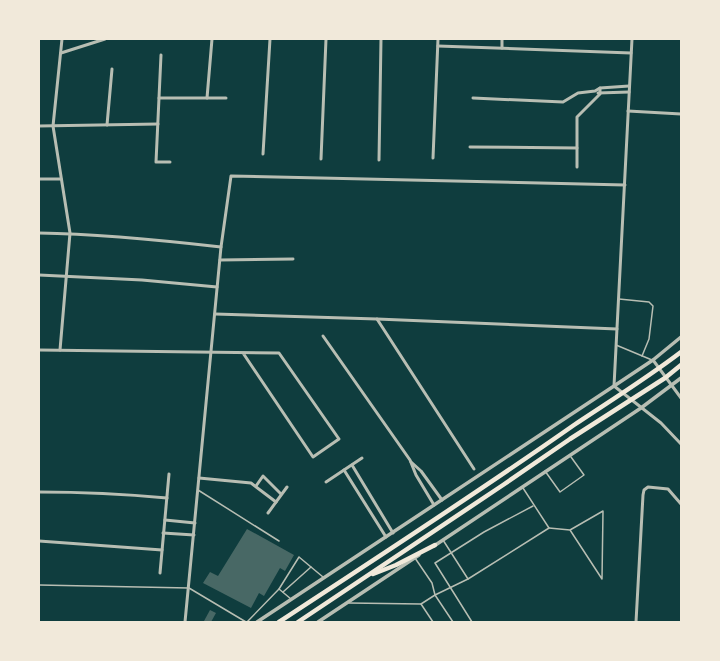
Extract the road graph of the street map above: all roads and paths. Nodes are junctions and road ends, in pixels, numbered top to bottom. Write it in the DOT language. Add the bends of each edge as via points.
graph roads {
  1 [pos="62,39"];
  2 [pos="105,39"];
  3 [pos="212,39"];
  4 [pos="270,39"];
  5 [pos="326,39"];
  6 [pos="381,39"];
  7 [pos="438,39"];
  8 [pos="502,39"];
  9 [pos="632,39"];
  10 [pos="438,46"];
  11 [pos="502,48"];
  12 [pos="61,53"];
  13 [pos="631,53"];
  14 [pos="161,54"];
  15 [pos="112,69"];
  16 [pos="630,86"];
  17 [pos="600,88"];
  18 [pos="595,91"];
  19 [pos="629,92"];
  20 [pos="600,94"];
  21 [pos="159,98"];
  22 [pos="207,98"];
  23 [pos="226,98"];
  24 [pos="473,98"];
  25 [pos="628,111"];
  26 [pos="681,114"];
  27 [pos="158,124"];
  28 [pos="107,125"];
  29 [pos="39,126"];
  30 [pos="53,126"];
  31 [pos="470,147"];
  32 [pos="577,148"];
  33 [pos="263,154"];
  34 [pos="433,158"];
  35 [pos="321,159"];
  36 [pos="379,160"];
  37 [pos="170,162"];
  38 [pos="577,167"];
  39 [pos="39,178"];
  40 [pos="62,179"];
  41 [pos="624,185"];
  42 [pos="39,233"];
  43 [pos="70,233"];
  44 [pos="221,247"];
  45 [pos="293,259"];
  46 [pos="220,260"];
  47 [pos="39,276"];
  48 [pos="66,276"];
  49 [pos="217,287"];
  50 [pos="619,299"];
  51 [pos="215,314"];
  52 [pos="377,319"];
  53 [pos="617,329"];
  54 [pos="323,336"];
  55 [pos="681,337"];
  56 [pos="616,345"];
  57 [pos="39,350"];
  58 [pos="60,350"];
  59 [pos="681,352"];
  60 [pos="211,353"];
  61 [pos="243,353"];
  62 [pos="642,356"];
  63 [pos="653,360"];
  64 [pos="681,365"];
  65 [pos="659,369"];
  66 [pos="665,378"];
  67 [pos="681,378"];
  68 [pos="614,386"];
  69 [pos="671,386"];
  70 [pos="622,392"];
  71 [pos="681,398"];
  72 [pos="631,400"];
  73 [pos="641,408"];
  74 [pos="681,444"];
  75 [pos="570,455"];
  76 [pos="362,458"];
  77 [pos="410,460"];
  78 [pos="352,465"];
  79 [pos="474,469"];
  80 [pos="344,470"];
  81 [pos="546,471"];
  82 [pos="169,474"];
  83 [pos="199,478"];
  84 [pos="326,482"];
  85 [pos="256,486"];
  86 [pos="287,486"];
  87 [pos="522,487"];
  88 [pos="198,490"];
  89 [pos="39,492"];
  90 [pos="281,494"];
  91 [pos="167,498"];
  92 [pos="442,500"];
  93 [pos="276,502"];
  94 [pos="681,504"];
  95 [pos="434,505"];
  96 [pos="534,506"];
  97 [pos="268,513"];
  98 [pos="165,520"];
  99 [pos="195,523"];
  100 [pos="549,528"];
  101 [pos="570,530"];
  102 [pos="164,533"];
  103 [pos="393,533"];
  104 [pos="194,535"];
  105 [pos="386,537"];
  106 [pos="443,540"];
  107 [pos="39,541"];
  108 [pos="279,541"];
  109 [pos="435,545"];
  110 [pos="162,550"];
  111 [pos="451,553"];
  112 [pos="415,558"];
  113 [pos="311,567"];
  114 [pos="160,573"];
  115 [pos="324,578"];
  116 [pos="364,578"];
  117 [pos="468,579"];
  118 [pos="39,585"];
  119 [pos="450,587"];
  120 [pos="189,588"];
  121 [pos="279,589"];
  122 [pos="283,592"];
  123 [pos="435,595"];
  124 [pos="291,600"];
  125 [pos="347,603"];
  126 [pos="421,604"];
  127 [pos="185,622"];
  128 [pos="246,622"];
  129 [pos="257,622"];
  130 [pos="279,622"];
  131 [pos="298,622"];
  132 [pos="318,622"];
  133 [pos="433,622"];
  134 [pos="453,622"];
  135 [pos="472,622"];
  136 [pos="636,622"];
  1 -- 12 [label="street"];
  2 -- 12 [label="street"];
  3 -- 22 [label="street"];
  4 -- 33 [label="street"];
  5 -- 35 [label="street"];
  6 -- 36 [label="street"];
  7 -- 10 [label="street"];
  8 -- 11 [label="street"];
  9 -- 13 [label="street"];
  10 -- 11 [label="street"];
  10 -- 34 [label="street"];
  11 -- 13 [label="street"];
  12 -- 30 [label="street"];
  13 -- 16 [label="street"];
  14 -- 21 [label="street"];
  15 -- 28 [label="street"];
  16 -- 17 [label="street"];
  16 -- 19 [label="street"];
  17 -- 18 [label="street"];
  17 -- 20 [label="street"];
  18 -- 20 [label="street"];
  18 -- 24 [label="street" via="578,93 563,102"];
  19 -- 20 [label="street"];
  19 -- 25 [label="street"];
  20 -- 32 [label="street" via="577,116"];
  21 -- 22 [label="street"];
  21 -- 27 [label="street"];
  22 -- 23 [label="street"];
  25 -- 26 [label="street"];
  25 -- 41 [label="street"];
  27 -- 28 [label="street"];
  27 -- 37 [label="street" via="156,162"];
  28 -- 30 [label="street"];
  29 -- 30 [label="street"];
  30 -- 40 [label="street"];
  31 -- 32 [label="street"];
  32 -- 38 [label="street"];
  39 -- 40 [label="street"];
  40 -- 43 [label="street"];
  41 -- 44 [label="street" via="231,176"];
  41 -- 50 [label="street"];
  42 -- 43 [label="street"];
  43 -- 44 [label="street"];
  43 -- 48 [label="street"];
  44 -- 46 [label="street"];
  45 -- 46 [label="street"];
  46 -- 49 [label="street"];
  47 -- 48 [label="street"];
  48 -- 49 [label="street"];
  48 -- 58 [label="street"];
  49 -- 51 [label="street"];
  50 -- 53 [label="street"];
  50 -- 62 [label="lane" via="650,302 653,306 649,339"];
  51 -- 52 [label="street"];
  51 -- 60 [label="street"];
  52 -- 53 [label="street"];
  52 -- 79 [label="street"];
  53 -- 56 [label="street"];
  54 -- 77 [label="street"];
  55 -- 63 [label="street"];
  56 -- 62 [label="lane"];
  56 -- 68 [label="street"];
  57 -- 58 [label="street"];
  58 -- 60 [label="street"];
  59 -- 65 [label="main road"];
  60 -- 61 [label="street"];
  60 -- 83 [label="street"];
  61 -- 61 [label="street" via="279,353 339,439 313,457"];
  62 -- 63 [label="lane"];
  63 -- 65 [label="street"];
  63 -- 68 [label="street"];
  64 -- 66 [label="main road"];
  65 -- 66 [label="street"];
  65 -- 70 [label="main road"];
  66 -- 69 [label="street"];
  66 -- 72 [label="main road"];
  67 -- 69 [label="street"];
  68 -- 70 [label="street"];
  68 -- 92 [label="street"];
  69 -- 71 [label="street"];
  69 -- 73 [label="street"];
  70 -- 72 [label="street"];
  70 -- 130 [label="main road" via="500,477"];
  72 -- 73 [label="street"];
  72 -- 116 [label="main road"];
  73 -- 74 [label="street" via="661,423"];
  73 -- 75 [label="street"];
  75 -- 81 [label="street"];
  75 -- 81 [label="lane" via="584,476 560,492"];
  76 -- 78 [label="street"];
  77 -- 92 [label="street"];
  77 -- 95 [label="street"];
  78 -- 80 [label="street"];
  78 -- 103 [label="street"];
  80 -- 84 [label="street"];
  80 -- 105 [label="street"];
  81 -- 87 [label="street"];
  82 -- 91 [label="street"];
  83 -- 85 [label="street" via="251,482"];
  83 -- 88 [label="street"];
  85 -- 90 [label="street" via="263,476"];
  85 -- 93 [label="street"];
  86 -- 90 [label="street"];
  87 -- 96 [label="lane"];
  87 -- 106 [label="street"];
  88 -- 99 [label="street"];
  88 -- 108 [label="lane"];
  89 -- 91 [label="street"];
  90 -- 93 [label="street"];
  91 -- 98 [label="street"];
  92 -- 95 [label="street"];
  93 -- 97 [label="street"];
  94 -- 136 [label="street" via="668,489 648,487 644,490"];
  95 -- 103 [label="street"];
  96 -- 100 [label="lane"];
  96 -- 111 [label="lane" via="484,532"];
  98 -- 99 [label="street"];
  98 -- 102 [label="street"];
  99 -- 104 [label="street"];
  100 -- 101 [label="lane"];
  100 -- 117 [label="lane"];
  101 -- 101 [label="lane" via="598,573 602,579 603,511"];
  102 -- 104 [label="street"];
  102 -- 110 [label="street"];
  103 -- 105 [label="street"];
  104 -- 120 [label="street"];
  105 -- 115 [label="street"];
  106 -- 109 [label="street"];
  106 -- 111 [label="lane"];
  107 -- 110 [label="street"];
  109 -- 112 [label="street"];
  109 -- 116 [label="main road"];
  110 -- 114 [label="street"];
  111 -- 117 [label="lane"];
  111 -- 119 [label="lane" via="435,563"];
  112 -- 123 [label="lane" via="432,583"];
  112 -- 125 [label="street"];
  113 -- 115 [label="lane"];
  113 -- 121 [label="lane" via="299,556"];
  113 -- 122 [label="lane"];
  115 -- 124 [label="street"];
  116 -- 131 [label="main road"];
  117 -- 119 [label="lane"];
  118 -- 120 [label="lane"];
  119 -- 123 [label="lane"];
  119 -- 135 [label="lane"];
  120 -- 127 [label="street"];
  120 -- 128 [label="lane"];
  121 -- 122 [label="lane"];
  121 -- 128 [label="lane"];
  122 -- 124 [label="lane"];
  123 -- 126 [label="lane"];
  123 -- 134 [label="lane"];
  124 -- 129 [label="street"];
  125 -- 126 [label="lane"];
  125 -- 132 [label="street"];
  126 -- 133 [label="lane"];
}
